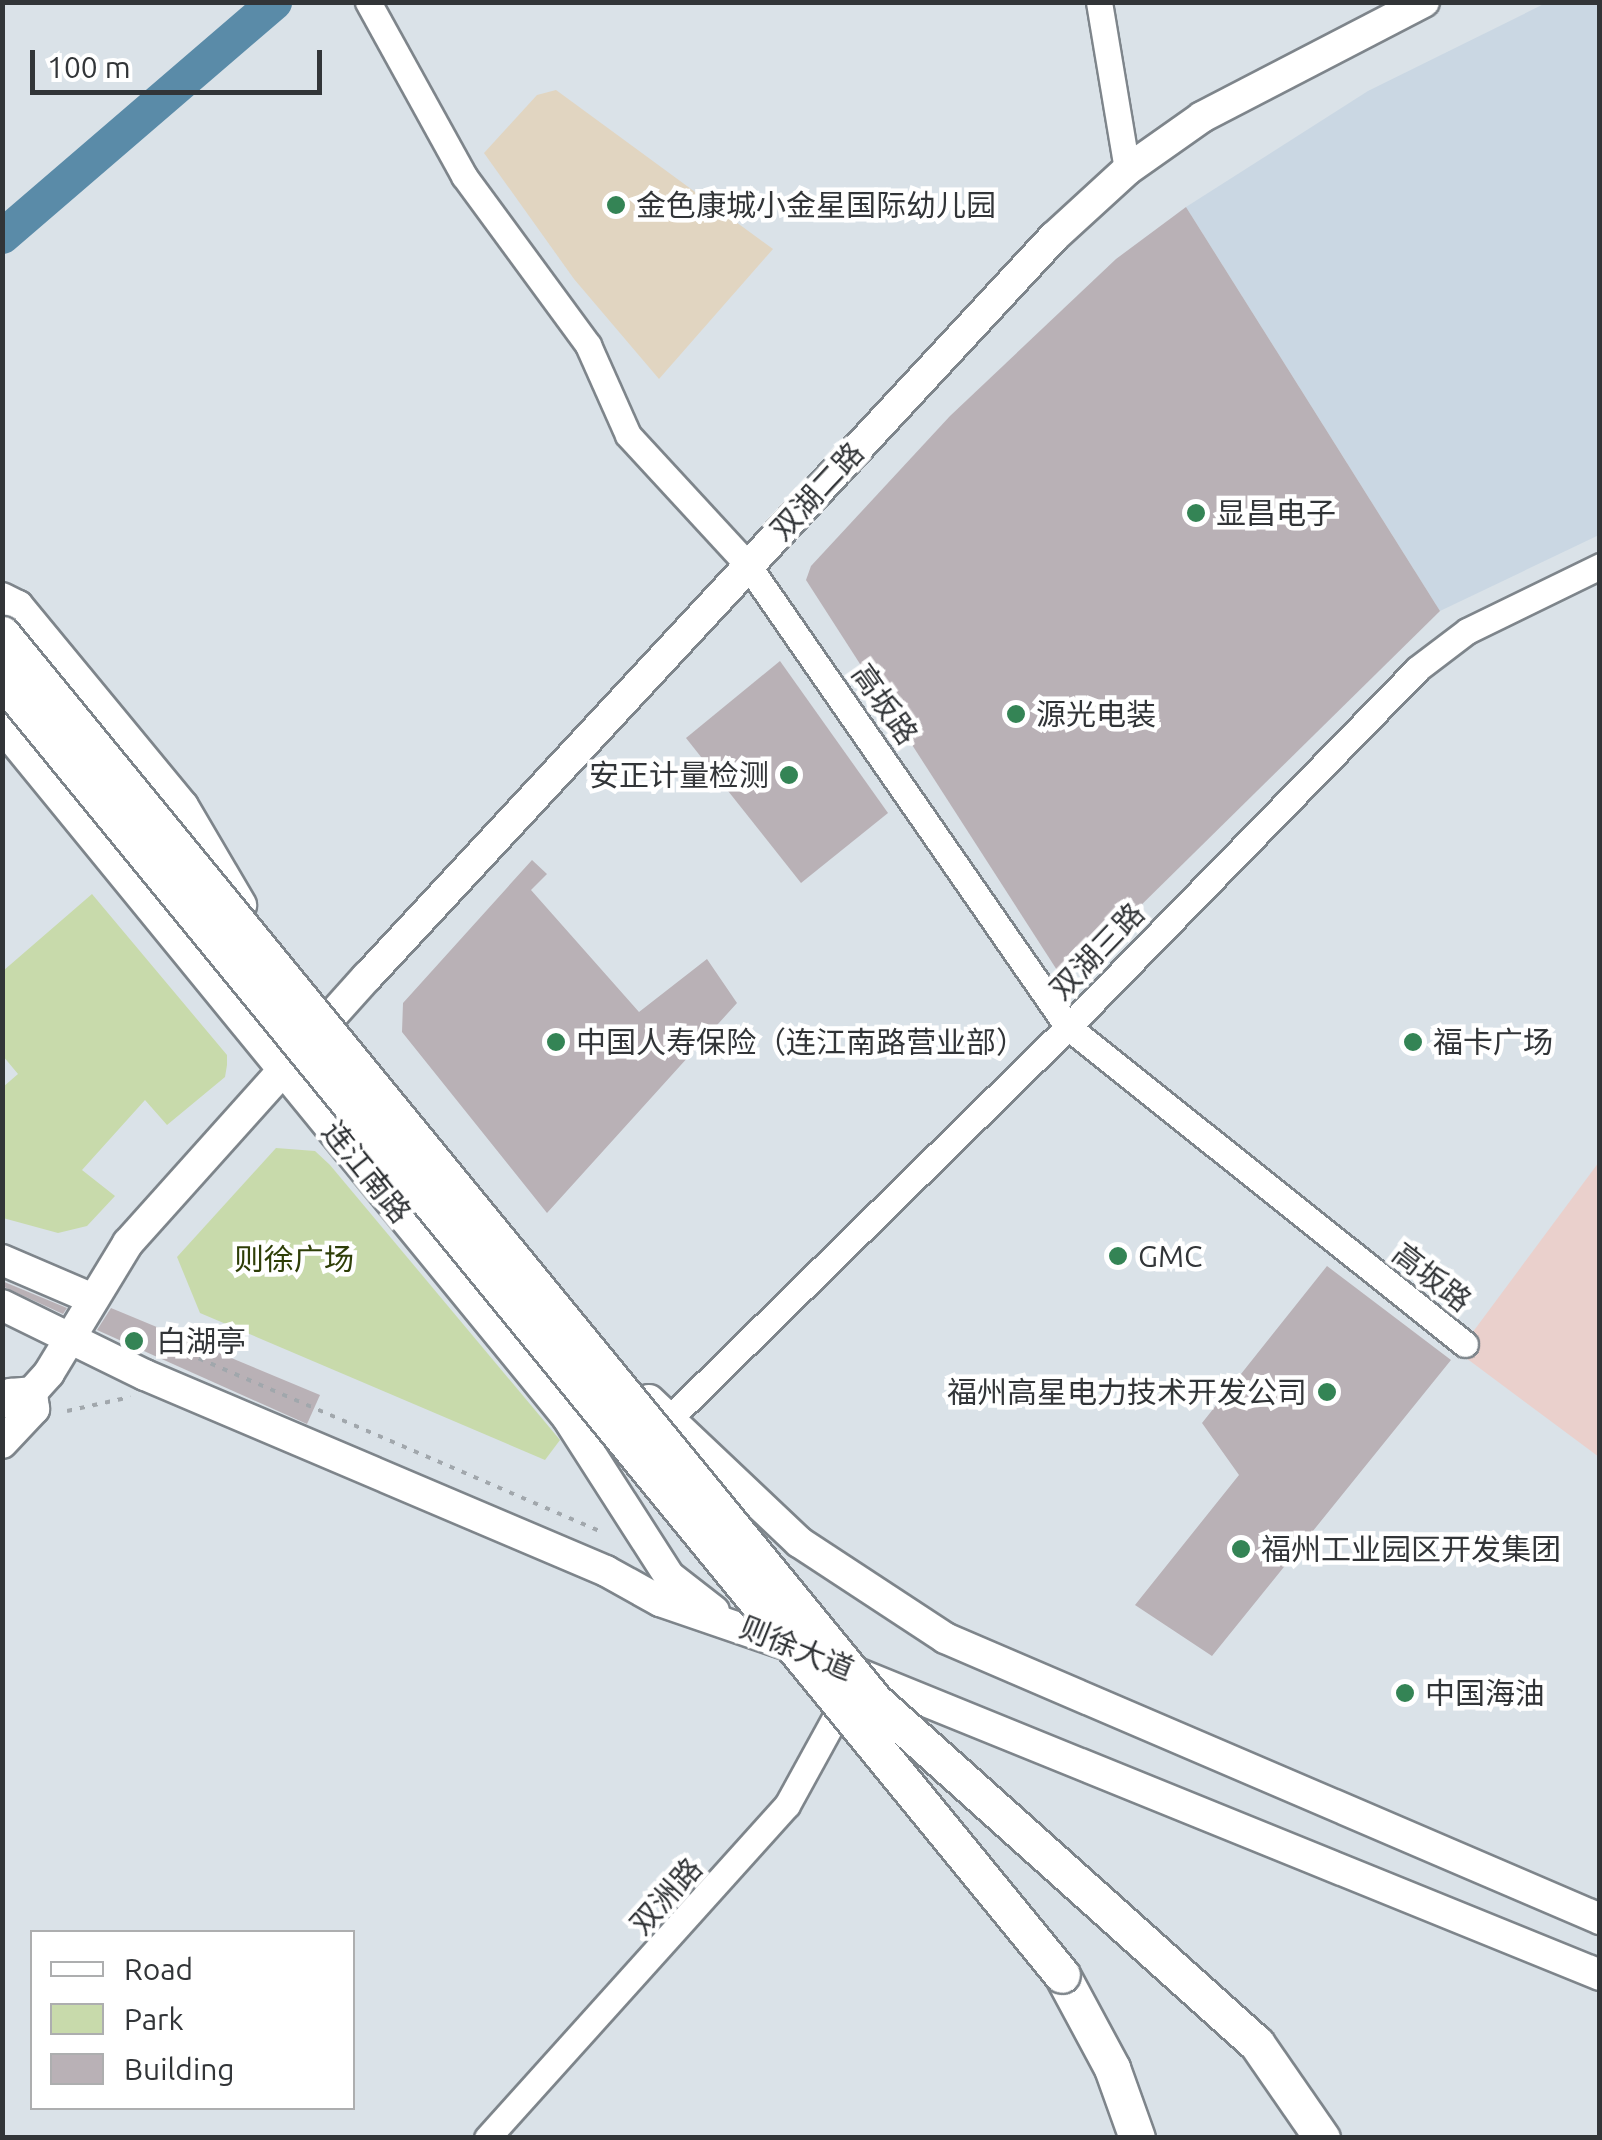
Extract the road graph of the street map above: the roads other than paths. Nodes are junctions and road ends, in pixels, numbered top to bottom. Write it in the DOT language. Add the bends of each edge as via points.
graph roads {
  1 [pos="368,2"];
  2 [pos="1099,2"];
  3 [pos="1424,2"];
  4 [pos="1126,170"];
  5 [pos="747,564"];
  6 [pos="1600,566"];
  7 [pos="2,598"];
  8 [pos="2,634"];
  9 [pos="2,679"];
  10 [pos="2,726"];
  11 [pos="332,1018"];
  12 [pos="1068,1027"];
  13 [pos="285,1072"];
  14 [pos="2,1260"];
  15 [pos="93,1298"];
  16 [pos="2,1305"];
  17 [pos="70,1338"];
  18 [pos="1465,1344"];
  19 [pos="32,1392"];
  20 [pos="2,1403"];
  21 [pos="668,1421"];
  22 [pos="2,1443"];
  23 [pos="724,1619"];
  24 [pos="856,1673"];
  25 [pos="1600,1919"];
  26 [pos="1600,1975"];
  27 [pos="487,2138"];
  28 [pos="1138,2138"];
  29 [pos="1322,2138"];
  1 -- 5 [label="street, 高坂路" via="464,176 588,346 628,435"];
  2 -- 4 [label="street"];
  3 -- 4 [label="main road, 双湖二路" via="1263,81"];
  4 -- 5 [label="main road, 双湖二路" via="1054,237"];
  5 -- 11 [label="main road, 双湖二路"];
  5 -- 12 [label="street, 高坂路"];
  6 -- 12 [label="street, 双湖三路" via="1467,632 1430,658"];
  7 -- 11 [label="main road" via="18,606 183,806 230,891"];
  8 -- 29 [label="highway, bridge" via="874,1701 1258,2044"];
  9 -- 28 [label="highway, bridge" via="1062,1975 1112,2068"];
  10 -- 13 [label="main road, 连江南路"];
  11 -- 13 [label="main road, 双湖二路"];
  11 -- 21 [label="main road"];
  12 -- 18 [label="street, 高坂路"];
  12 -- 21 [label="street, 双湖三路"];
  13 -- 15 [label="main road, 双湖二路" via="128,1244"];
  13 -- 23 [label="main road, 连江南路" via="567,1417 669,1576"];
  14 -- 15 [label="main road"];
  15 -- 17 [label="main road, 双湖二路"];
  16 -- 17 [label="main road, 则徐大道"];
  17 -- 19 [label="main road, 双湖二路"];
  17 -- 23 [label="main road, 则徐大道" via="606,1571 660,1601"];
  19 -- 20 [label="main road" via="11,1394"];
  19 -- 22 [label="main road, 双湖二路" via="34,1409"];
  21 -- 25 [label="main road" via="799,1542 945,1638"];
  23 -- 24 [label="main road, 则徐大道"];
  24 -- 26 [label="main road, 则徐大道"];
  24 -- 27 [label="street, 双洲路" via="832,1734 788,1805"];
}
